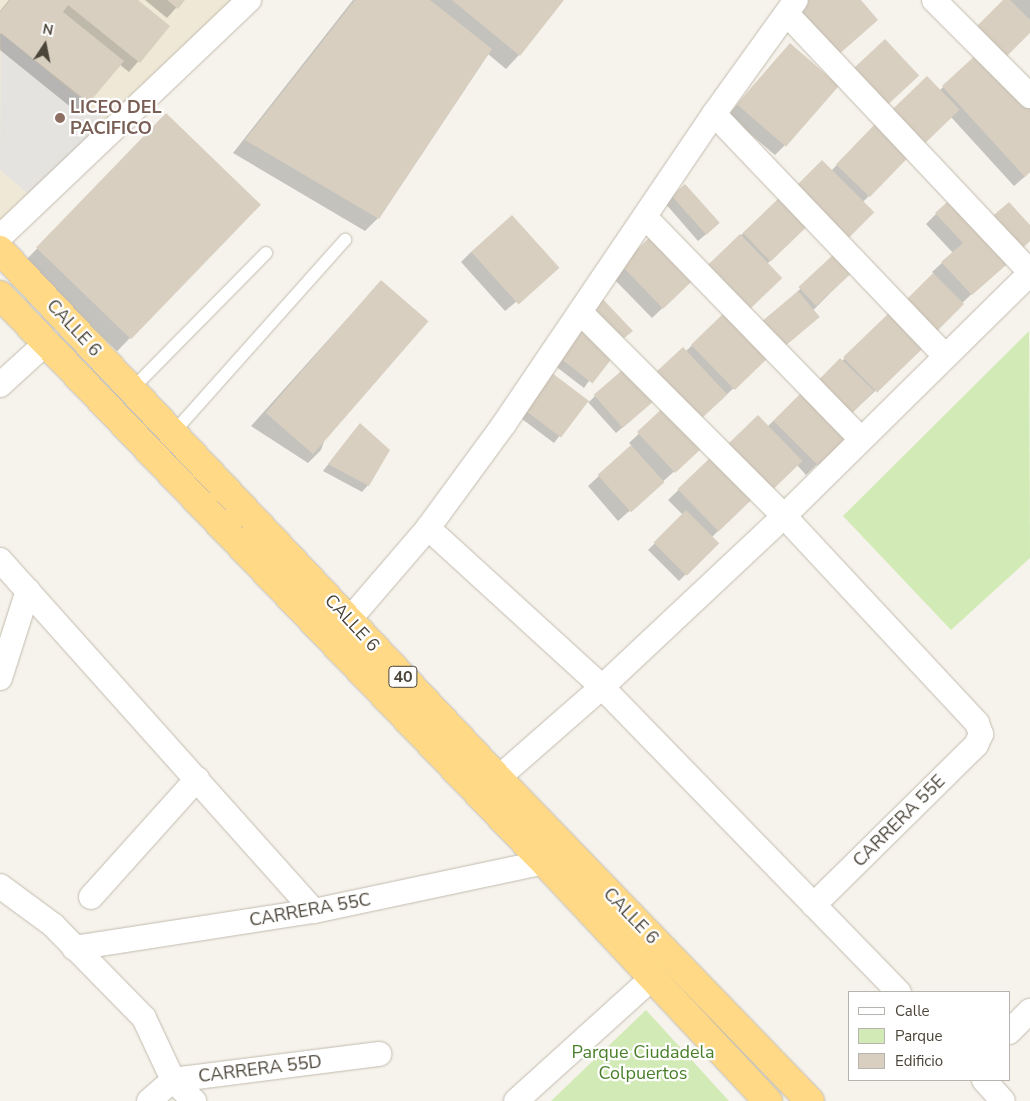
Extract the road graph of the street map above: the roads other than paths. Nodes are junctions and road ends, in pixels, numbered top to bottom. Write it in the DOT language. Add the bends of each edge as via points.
graph roads {
  1 [pos="249,0"];
  2 [pos="934,0"];
  3 [pos="792,7"];
  4 [pos="1030,96"];
  5 [pos="714,114"];
  6 [pos="645,217"];
  7 [pos="0,237"];
  8 [pos="345,240"];
  9 [pos="0,250"];
  10 [pos="266,253"];
  11 [pos="1030,272"];
  12 [pos="0,295"];
  13 [pos="581,313"];
  14 [pos="46,343"];
  15 [pos="945,356"];
  16 [pos="0,385"];
  17 [pos="132,389"];
  18 [pos="173,433"];
  19 [pos="861,439"];
  20 [pos="784,516"];
  21 [pos="428,528"];
  22 [pos="0,560"];
  23 [pos="28,590"];
  24 [pos="349,620"];
  25 [pos="0,678"];
  26 [pos="602,686"];
  27 [pos="498,778"];
  28 [pos="196,779"];
  29 [pos="544,862"];
  30 [pos="0,886"];
  31 [pos="91,897"];
  32 [pos="814,905"];
  33 [pos="314,911"];
  34 [pos="74,948"];
  35 [pos="652,978"];
  36 [pos="898,991"];
  37 [pos="1030,1010"];
  38 [pos="1010,1031"];
  39 [pos="379,1054"];
  40 [pos="173,1080"];
  41 [pos="985,1081"];
  42 [pos="525,1098"];
  43 [pos="149,1101"];
  44 [pos="194,1101"];
  45 [pos="768,1101"];
  46 [pos="810,1101"];
  47 [pos="1003,1101"];
  1 -- 7 [label="street"];
  2 -- 4 [label="street"];
  3 -- 5 [label="street"];
  3 -- 11 [label="street"];
  5 -- 6 [label="street"];
  5 -- 15 [label="street"];
  6 -- 13 [label="street"];
  6 -- 19 [label="street"];
  8 -- 18 [label="lane"];
  9 -- 17 [label="highway, CALLE 6 / 40"];
  10 -- 17 [label="lane"];
  11 -- 15 [label="street"];
  12 -- 14 [label="highway, CALLE 6 / 40"];
  13 -- 20 [label="street"];
  13 -- 21 [label="street"];
  14 -- 16 [label="street"];
  14 -- 29 [label="highway, CALLE 6 / 40"];
  15 -- 19 [label="street"];
  17 -- 18 [label="highway, CALLE 6 / 40"];
  18 -- 24 [label="highway, CALLE 6 / 40"];
  19 -- 20 [label="street"];
  20 -- 26 [label="street"];
  20 -- 32 [label="street, CARRERA 55E" via="978,723 981,734 976,745"];
  21 -- 24 [label="street"];
  21 -- 26 [label="street"];
  22 -- 23 [label="street"];
  23 -- 25 [label="street"];
  23 -- 28 [label="street"];
  24 -- 27 [label="highway, CALLE 6 / 40"];
  26 -- 27 [label="street"];
  26 -- 32 [label="street"];
  27 -- 46 [label="highway, CALLE 6 / 40"];
  28 -- 31 [label="street"];
  28 -- 33 [label="street"];
  29 -- 33 [label="street, CARRERA 55C"];
  29 -- 35 [label="highway, CALLE 6 / 40"];
  30 -- 34 [label="street" via="53,925"];
  32 -- 36 [label="street"];
  33 -- 34 [label="street, CARRERA 55C"];
  34 -- 40 [label="street" via="144,1018"];
  35 -- 42 [label="street"];
  35 -- 45 [label="highway, CALLE 6 / 40"];
  37 -- 38 [label="street"];
  39 -- 40 [label="street, CARRERA 55D"];
  40 -- 43 [label="street, CARRERA 55D"];
  40 -- 44 [label="street"];
  41 -- 47 [label="street"];
}
